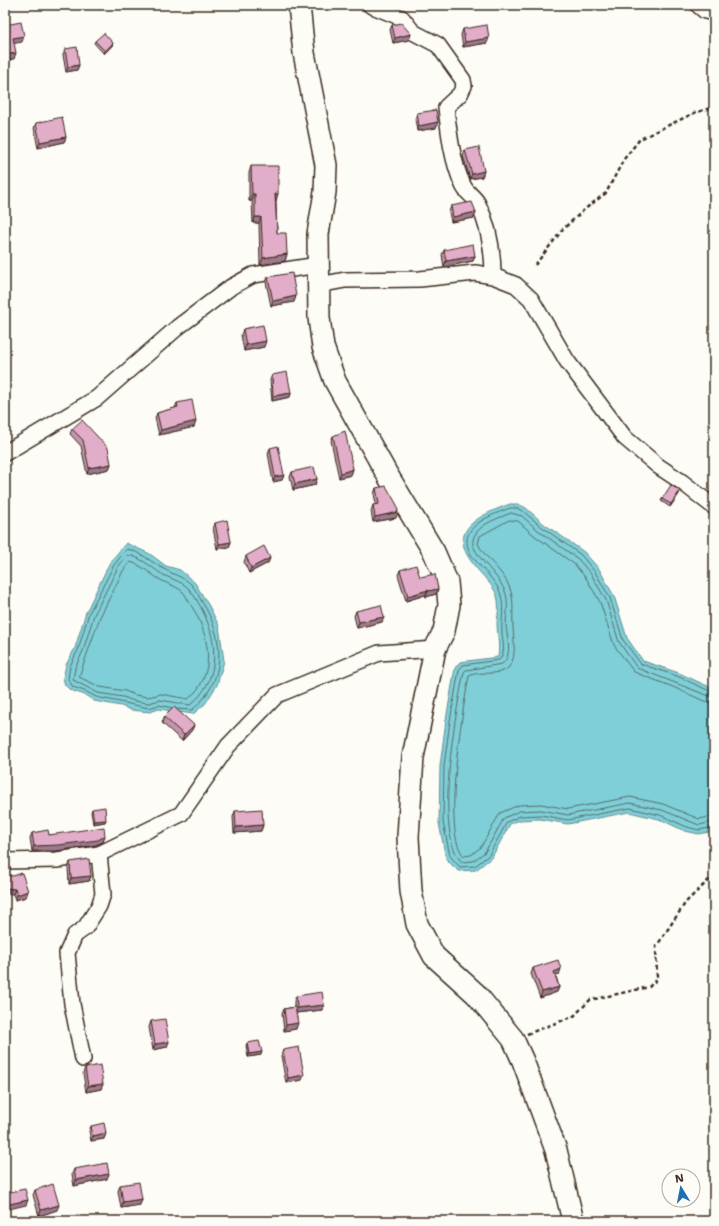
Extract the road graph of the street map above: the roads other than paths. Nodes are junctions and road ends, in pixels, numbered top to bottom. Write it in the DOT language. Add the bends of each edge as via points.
graph roads {
  1 [pos="299,5"];
  2 [pos="370,5"];
  3 [pos="698,5"];
  4 [pos="714,13"];
  5 [pos="319,275"];
  6 [pos="493,276"];
  7 [pos="5,453"];
  8 [pos="714,507"];
  9 [pos="435,649"];
  10 [pos="99,854"];
  11 [pos="5,861"];
  12 [pos="82,1059"];
  13 [pos="573,1221"];
  1 -- 5 [label="street" via="304,53 326,165 325,192 318,234"];
  2 -- 6 [label="street" via="402,18 413,32 438,45 463,80 464,86 460,94 446,107 449,137 463,186 478,202 487,227"];
  3 -- 4 [label="street" via="705,11"];
  5 -- 6 [label="street" via="345,280 420,279 475,273"];
  5 -- 7 [label="street" via="253,275 231,287 178,327 97,398"];
  5 -- 9 [label="street" via="319,318 323,347 335,381 384,470 434,552 447,582 449,605 444,630"];
  6 -- 8 [label="street" via="516,285 531,299 567,361 625,438"];
  9 -- 10 [label="street" via="379,653 276,695 228,746 181,814"];
  9 -- 13 [label="street" via="413,757 410,800 409,862 417,924 434,956 476,994 513,1039 556,1150"];
  10 -- 11 [label="street" via="57,860"];
  10 -- 12 [label="street" via="103,894 99,906 85,928 75,935 67,953 72,1004"];
}
